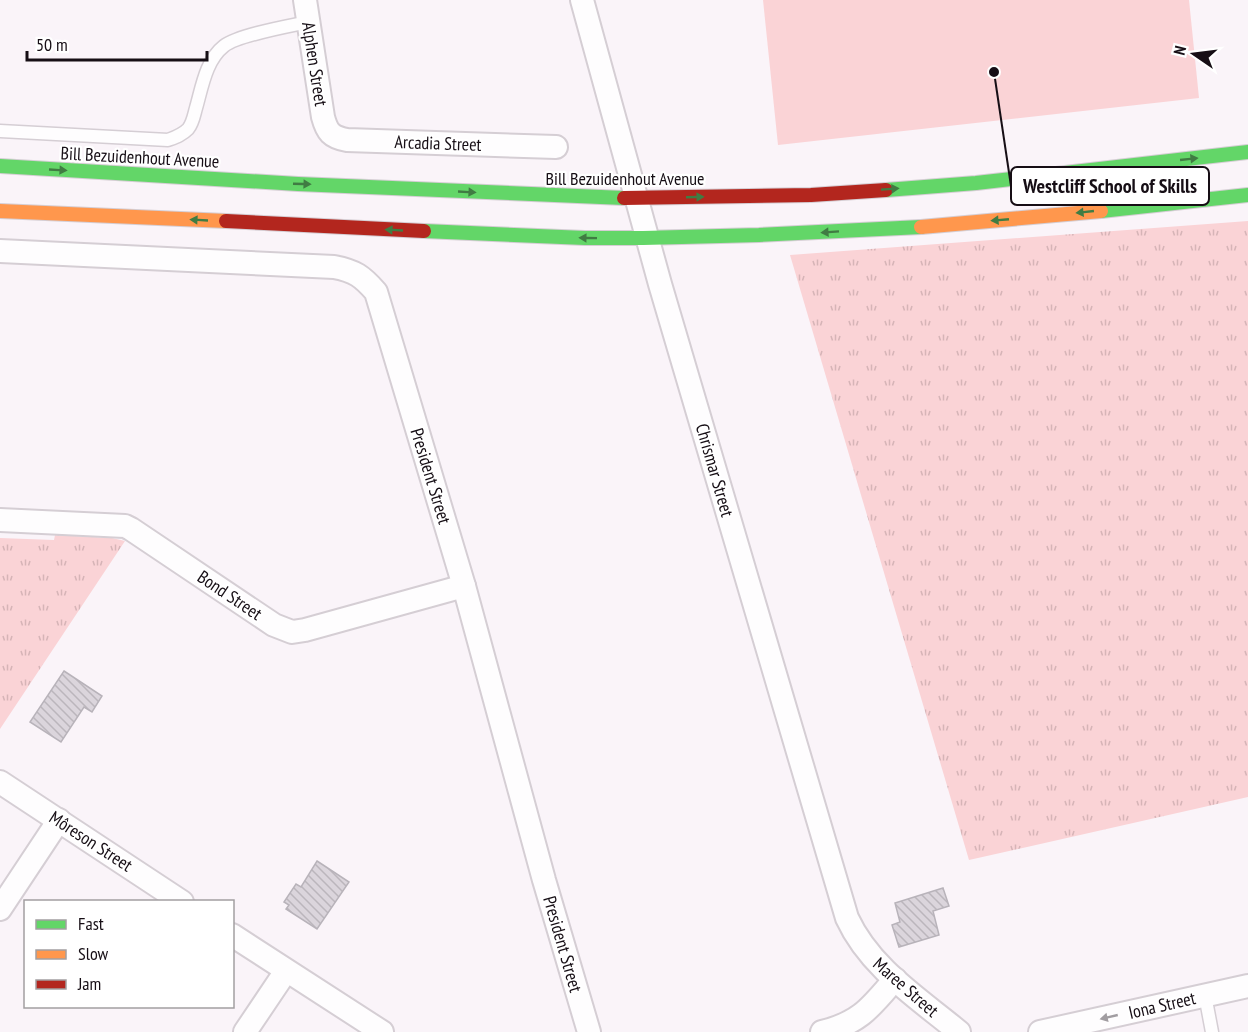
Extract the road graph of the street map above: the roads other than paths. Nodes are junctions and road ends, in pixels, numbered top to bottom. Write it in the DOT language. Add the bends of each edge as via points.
graph roads {
  1 [pos="582,0"];
  2 [pos="307,11"];
  3 [pos="326,127"];
  4 [pos="0,131"];
  5 [pos="556,147"];
  6 [pos="1248,153"];
  7 [pos="0,166"];
  8 [pos="1248,195"];
  9 [pos="637,200"];
  10 [pos="0,211"];
  11 [pos="647,238"];
  12 [pos="0,251"];
  13 [pos="0,520"];
  14 [pos="464,586"];
  15 [pos="0,782"];
  16 [pos="59,820"];
  17 [pos="179,900"];
  18 [pos="0,909"];
  19 [pos="234,936"];
  20 [pos="858,938"];
  21 [pos="286,970"];
  22 [pos="896,980"];
  23 [pos="1248,986"];
  24 [pos="1206,995"];
  25 [pos="245,1032"];
  26 [pos="382,1032"];
  27 [pos="589,1032"];
  28 [pos="822,1032"];
  29 [pos="959,1032"];
  30 [pos="1040,1032"];
  31 [pos="1212,1032"];
  1 -- 9 [label="street, Chrismar Street"];
  2 -- 3 [label="street, Alphen Street"];
  2 -- 4 [label="lane" via="224,46 204,77 192,122 179,136 168,140"];
  3 -- 5 [label="street, Arcadia Street" via="339,139 347,140"];
  9 -- 6 [label="main road, Bill Bezuidenhout Avenue, one-way" via="811,195 964,184"];
  7 -- 9 [label="main road, Bill Bezuidenhout Avenue, one-way"];
  8 -- 11 [label="main road, one-way" via="951,224 780,235"];
  9 -- 11 [label="street, Chrismar Street"];
  11 -- 10 [label="main road, one-way" via="573,238"];
  11 -- 20 [label="street, Chrismar Street" via="843,906"];
  12 -- 14 [label="street, President Street" via="334,267 364,279 376,292"];
  13 -- 14 [label="street, Bond Street" via="125,526 274,625 292,632"];
  14 -- 27 [label="street, President Street"];
  15 -- 16 [label="street, Môreson Street"];
  16 -- 17 [label="street, Môreson Street"];
  16 -- 18 [label="street"];
  19 -- 21 [label="street"];
  20 -- 22 [label="street, Maree Street"];
  21 -- 25 [label="street"];
  21 -- 26 [label="street"];
  22 -- 28 [label="street" via="857,1018"];
  22 -- 29 [label="street, Maree Street"];
  23 -- 24 [label="street, Iona Street"];
  24 -- 30 [label="street, Iona Street, one-way"];
  24 -- 31 [label="lane"];
}
